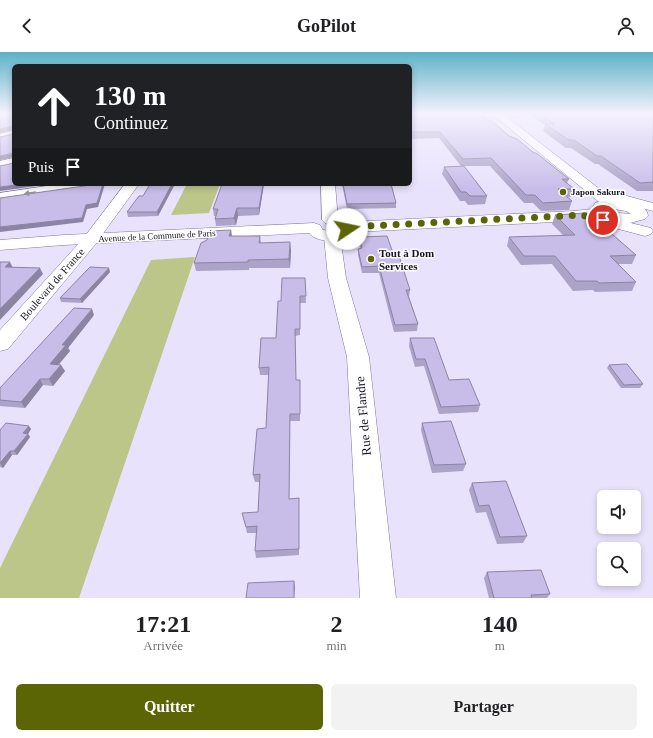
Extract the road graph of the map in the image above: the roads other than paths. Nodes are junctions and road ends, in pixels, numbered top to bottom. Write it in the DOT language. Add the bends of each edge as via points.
graph roads {
  1 [pos="527,138"];
  2 [pos="12,162"];
  3 [pos="0,165"];
  4 [pos="74,186"];
  5 [pos="126,186"];
  6 [pos="328,186"];
  7 [pos="0,197"];
  8 [pos="604,203"];
  9 [pos="653,207"];
  10 [pos="633,214"];
  11 [pos="582,215"];
  12 [pos="331,228"];
  13 [pos="649,235"];
  14 [pos="92,239"];
  15 [pos="0,245"];
  16 [pos="0,344"];
  17 [pos="378,598"];
  1 -- 8 [label="street"];
  2 -- 3 [label="street"];
  4 -- 7 [label="street, one-way"];
  5 -- 14 [label="street, Boulevard de France"];
  6 -- 12 [label="street, Rue de Flandre"];
  8 -- 9 [label="street" via="608,195"];
  8 -- 10 [label="street" via="614,217"];
  8 -- 11 [label="street, Avenue de la Commune de Paris"];
  9 -- 10 [label="street"];
  10 -- 13 [label="street"];
  11 -- 12 [label="street, Avenue de la Commune de Paris"];
  11 -- 13 [label="street"];
  12 -- 14 [label="street, Avenue de la Commune de Paris"];
  12 -- 17 [label="street, Rue de Flandre" via="337,278 358,357"];
  14 -- 15 [label="street, Avenue de la Commune de Paris"];
  14 -- 16 [label="street, Boulevard de France"];
}
